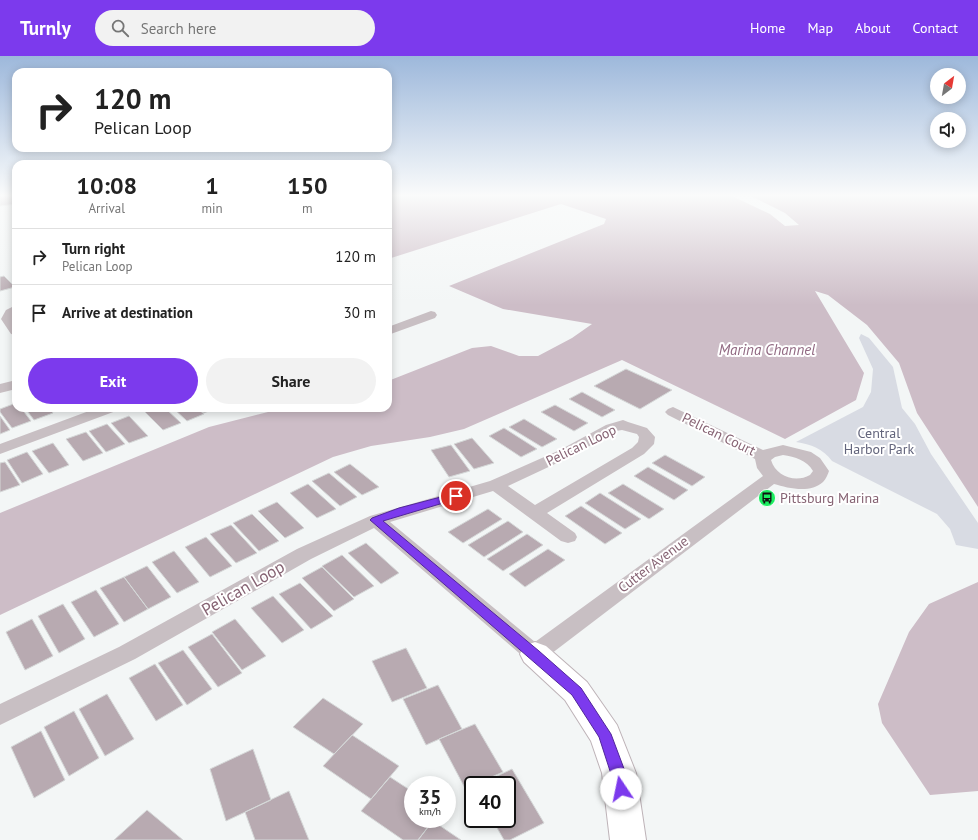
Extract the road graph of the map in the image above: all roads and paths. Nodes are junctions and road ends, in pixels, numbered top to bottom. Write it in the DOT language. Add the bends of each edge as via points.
graph roads {
  1 [pos="12,311"];
  2 [pos="431,315"];
  3 [pos="12,326"];
  4 [pos="392,330"];
  5 [pos="12,385"];
  6 [pos="0,389"];
  7 [pos="85,412"];
  8 [pos="674,412"];
  9 [pos="0,448"];
  10 [pos="764,457"];
  11 [pos="773,476"];
  12 [pos="496,485"];
  13 [pos="534,512"];
  14 [pos="376,520"];
  15 [pos="568,537"];
  16 [pos="534,654"];
  17 [pos="0,715"];
  18 [pos="628,840"];
  1 -- 3 [label="street" via="7,319"];
  2 -- 4 [label="street"];
  5 -- 6 [label="street"];
  7 -- 9 [label="street"];
  8 -- 10 [label="street, Pelican Court"];
  10 -- 11 [label="street" via="762,464"];
  10 -- 11 [label="street" via="775,451 792,451 815,461 821,471 820,476 806,484 795,484"];
  11 -- 16 [label="street, Cutter Avenue"];
  12 -- 13 [label="street"];
  12 -- 13 [label="street, Pelican Loop" via="566,453 611,428 623,425 633,427 647,437 646,444 638,451"];
  12 -- 14 [label="street, Pelican Loop" via="403,510"];
  13 -- 15 [label="street"];
  14 -- 16 [label="street"];
  14 -- 17 [label="street, Pelican Loop" via="304,554 128,653"];
  16 -- 18 [label="street" via="576,692 604,734 618,774"];
}
